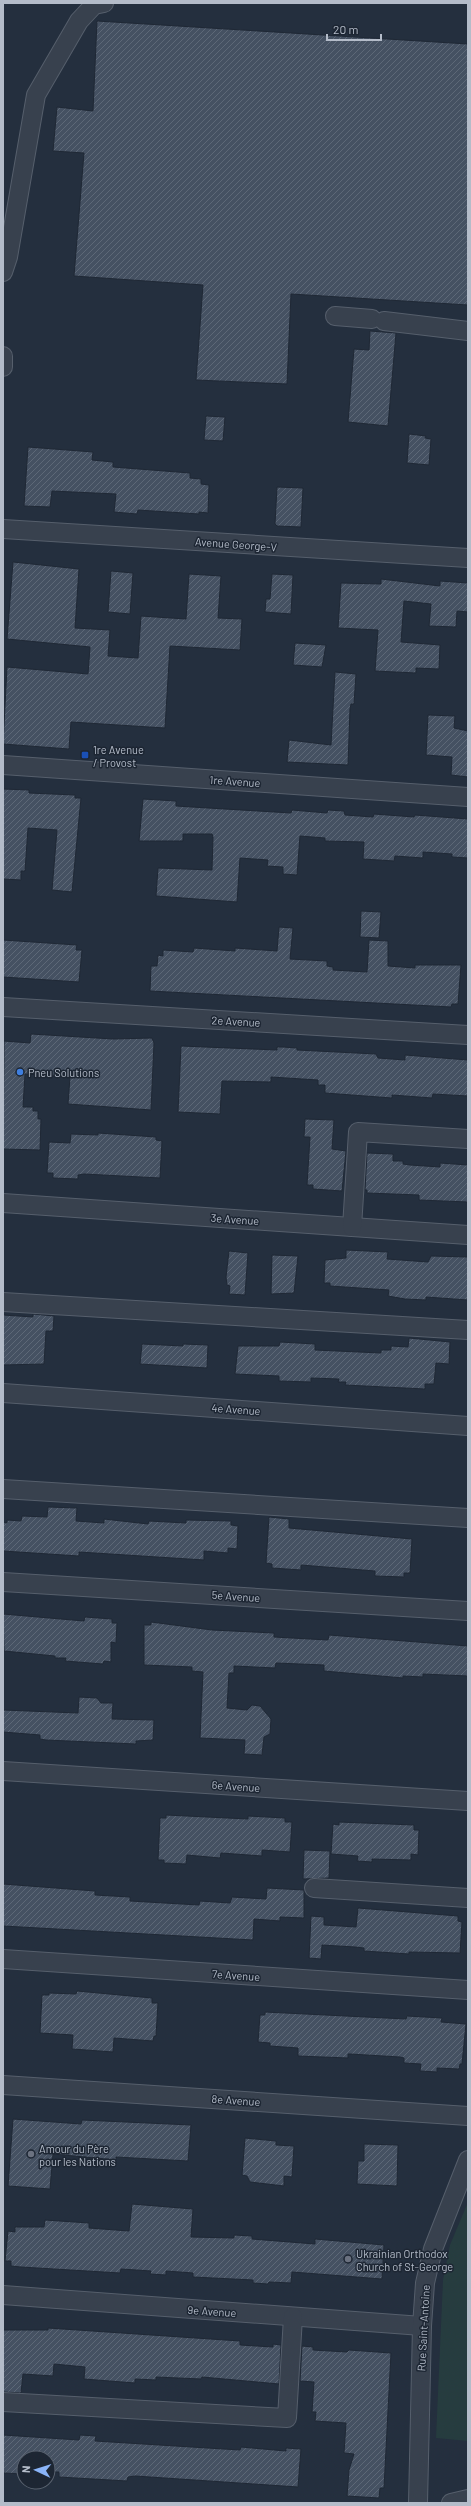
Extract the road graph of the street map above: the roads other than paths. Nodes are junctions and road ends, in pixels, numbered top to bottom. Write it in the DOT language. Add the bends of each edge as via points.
graph roads {
  1 [pos="104,3"];
  2 [pos="3,272"];
  3 [pos="335,316"];
  4 [pos="468,331"];
  5 [pos="3,356"];
  6 [pos="3,367"];
  7 [pos="3,529"];
  8 [pos="468,558"];
  9 [pos="3,766"];
  10 [pos="468,797"];
  11 [pos="3,1007"];
  12 [pos="468,1035"];
  13 [pos="468,1139"];
  14 [pos="3,1203"];
  15 [pos="352,1227"];
  16 [pos="468,1235"];
  17 [pos="3,1302"];
  18 [pos="468,1330"];
  19 [pos="3,1392"];
  20 [pos="468,1426"];
  21 [pos="3,1489"];
  22 [pos="468,1518"];
  23 [pos="3,1582"];
  24 [pos="468,1610"];
  25 [pos="3,1771"];
  26 [pos="468,1801"];
  27 [pos="314,1888"];
  28 [pos="468,1898"];
  29 [pos="3,1959"];
  30 [pos="468,1990"];
  31 [pos="3,2085"];
  32 [pos="468,2116"];
  33 [pos="468,2160"];
  34 [pos="3,2295"];
  35 [pos="293,2317"];
  36 [pos="422,2326"];
  37 [pos="3,2402"];
  38 [pos="468,2499"];
  39 [pos="418,2503"];
  40 [pos="451,2503"];
  1 -- 2 [label="street" via="94,5 79,21 36,95 8,257"];
  3 -- 4 [label="street"];
  5 -- 6 [label="street"];
  7 -- 8 [label="street, Avenue George-V"];
  9 -- 10 [label="street, 1re Avenue"];
  11 -- 12 [label="street, 2e Avenue"];
  13 -- 15 [label="street" via="358,1132"];
  14 -- 15 [label="street, 3e Avenue"];
  15 -- 16 [label="street, 3e Avenue"];
  17 -- 18 [label="street"];
  19 -- 20 [label="street, 4e Avenue"];
  21 -- 22 [label="street"];
  23 -- 24 [label="street, 5e Avenue"];
  25 -- 26 [label="street, 6e Avenue"];
  27 -- 28 [label="street"];
  29 -- 30 [label="street, 7e Avenue"];
  31 -- 32 [label="street, 8e Avenue"];
  33 -- 36 [label="street, Rue Saint-Antoine" via="433,2249 425,2283"];
  34 -- 35 [label="street, 9e Avenue"];
  35 -- 36 [label="street, 9e Avenue"];
  35 -- 37 [label="street" via="287,2418"];
  36 -- 39 [label="street, Rue Saint-Antoine"];
  38 -- 40 [label="street"];
}
